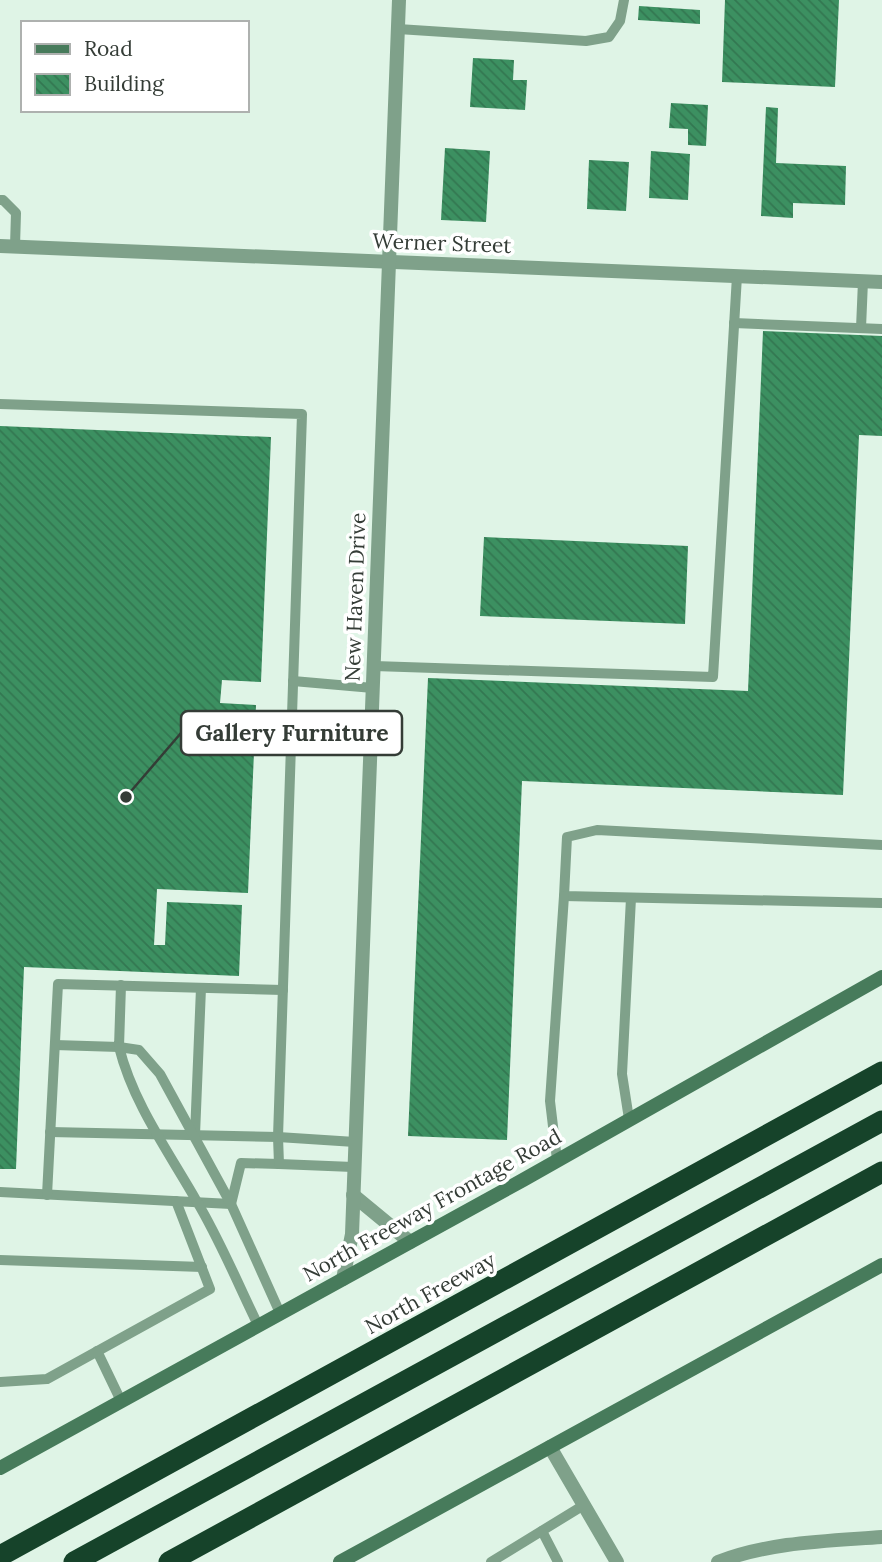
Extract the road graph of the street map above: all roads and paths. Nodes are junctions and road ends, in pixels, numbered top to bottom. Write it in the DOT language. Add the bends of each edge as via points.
graph roads {
  1 [pos="399,0"];
  2 [pos="624,0"];
  3 [pos="398,29"];
  4 [pos="0,200"];
  5 [pos="8,246"];
  6 [pos="390,262"];
  7 [pos="737,276"];
  8 [pos="863,281"];
  9 [pos="882,282"];
  10 [pos="734,323"];
  11 [pos="860,328"];
  12 [pos="882,329"];
  13 [pos="0,404"];
  14 [pos="374,666"];
  15 [pos="293,681"];
  16 [pos="373,688"];
  17 [pos="882,845"];
  18 [pos="564,896"];
  19 [pos="631,898"];
  20 [pos="882,903"];
  21 [pos="882,977"];
  22 [pos="121,985"];
  23 [pos="201,988"];
  24 [pos="283,990"];
  25 [pos="55,1045"];
  26 [pos="119,1047"];
  27 [pos="882,1072"];
  28 [pos="629,1119"];
  29 [pos="882,1121"];
  30 [pos="50,1132"];
  31 [pos="157,1134"];
  32 [pos="195,1135"];
  33 [pos="278,1136"];
  34 [pos="355,1142"];
  35 [pos="557,1160"];
  36 [pos="279,1164"];
  37 [pos="353,1167"];
  38 [pos="882,1172"];
  39 [pos="0,1192"];
  40 [pos="47,1195"];
  41 [pos="353,1195"];
  42 [pos="176,1202"];
  43 [pos="198,1203"];
  44 [pos="231,1204"];
  45 [pos="410,1242"];
  46 [pos="0,1260"];
  47 [pos="882,1265"];
  48 [pos="201,1267"];
  49 [pos="343,1279"];
  50 [pos="280,1313"];
  51 [pos="258,1325"];
  52 [pos="97,1351"];
  53 [pos="0,1382"];
  54 [pos="121,1401"];
  55 [pos="550,1447"];
  56 [pos="0,1468"];
  57 [pos="584,1505"];
  58 [pos="542,1531"];
  59 [pos="882,1537"];
  60 [pos="0,1556"];
  61 [pos="74,1562"];
  62 [pos="169,1562"];
  63 [pos="340,1562"];
  64 [pos="491,1562"];
  65 [pos="558,1562"];
  66 [pos="617,1562"];
  67 [pos="719,1562"];
  1 -- 3 [label="street, New Haven Drive"];
  2 -- 3 [label="lane" via="620,21 609,37 586,41"];
  3 -- 6 [label="street, New Haven Drive"];
  4 -- 5 [label="lane" via="16,213"];
  5 -- 6 [label="street, Werner Street"];
  6 -- 7 [label="street, Werner Street"];
  6 -- 14 [label="street, New Haven Drive"];
  7 -- 8 [label="street, Werner Street"];
  7 -- 10 [label="lane"];
  8 -- 9 [label="street, Werner Street"];
  8 -- 11 [label="lane"];
  10 -- 11 [label="lane"];
  10 -- 14 [label="lane" via="713,677"];
  11 -- 12 [label="lane"];
  13 -- 15 [label="lane" via="302,414"];
  14 -- 16 [label="street, New Haven Drive"];
  15 -- 16 [label="lane"];
  15 -- 24 [label="lane"];
  16 -- 34 [label="street, New Haven Drive"];
  17 -- 18 [label="lane" via="597,830 567,837"];
  18 -- 19 [label="lane"];
  18 -- 35 [label="lane" via="550,1101"];
  19 -- 20 [label="lane"];
  19 -- 28 [label="lane" via="622,1074"];
  21 -- 28 [label="main road, North Freeway Frontage Road"];
  22 -- 23 [label="lane"];
  22 -- 25 [label="lane" via="58,984"];
  22 -- 26 [label="lane"];
  23 -- 24 [label="lane"];
  23 -- 32 [label="lane"];
  24 -- 33 [label="lane"];
  25 -- 26 [label="lane"];
  25 -- 30 [label="lane"];
  26 -- 31 [label="lane" via="126,1075"];
  26 -- 32 [label="lane" via="139,1050 160,1074"];
  27 -- 60 [label="highway, North Freeway"];
  28 -- 35 [label="main road, North Freeway Frontage Road"];
  29 -- 61 [label="highway"];
  30 -- 31 [label="lane"];
  30 -- 40 [label="lane"];
  31 -- 32 [label="lane"];
  31 -- 43 [label="lane"];
  32 -- 33 [label="lane"];
  32 -- 44 [label="lane"];
  33 -- 34 [label="lane"];
  33 -- 36 [label="lane"];
  34 -- 37 [label="street, New Haven Drive"];
  35 -- 45 [label="main road, North Freeway Frontage Road"];
  36 -- 37 [label="lane"];
  36 -- 44 [label="lane" via="241,1163"];
  37 -- 41 [label="street, New Haven Drive"];
  38 -- 62 [label="highway"];
  39 -- 40 [label="lane"];
  40 -- 42 [label="lane"];
  41 -- 45 [label="street"];
  41 -- 49 [label="street, New Haven Drive" via="352,1234"];
  42 -- 43 [label="lane"];
  42 -- 48 [label="lane"];
  43 -- 44 [label="lane"];
  43 -- 51 [label="lane"];
  44 -- 50 [label="lane"];
  45 -- 49 [label="main road, North Freeway Frontage Road"];
  46 -- 48 [label="lane"];
  47 -- 55 [label="main road"];
  48 -- 52 [label="lane" via="210,1289"];
  49 -- 50 [label="main road, North Freeway Frontage Road"];
  50 -- 51 [label="main road, North Freeway Frontage Road"];
  51 -- 54 [label="main road, North Freeway Frontage Road"];
  52 -- 53 [label="lane" via="47,1379"];
  52 -- 54 [label="lane"];
  54 -- 56 [label="main road, North Freeway Frontage Road"];
  55 -- 57 [label="street"];
  55 -- 63 [label="main road"];
  57 -- 58 [label="lane"];
  57 -- 66 [label="street"];
  58 -- 64 [label="lane"];
  58 -- 65 [label="lane"];
  59 -- 67 [label="street" via="805,1543"];
}
